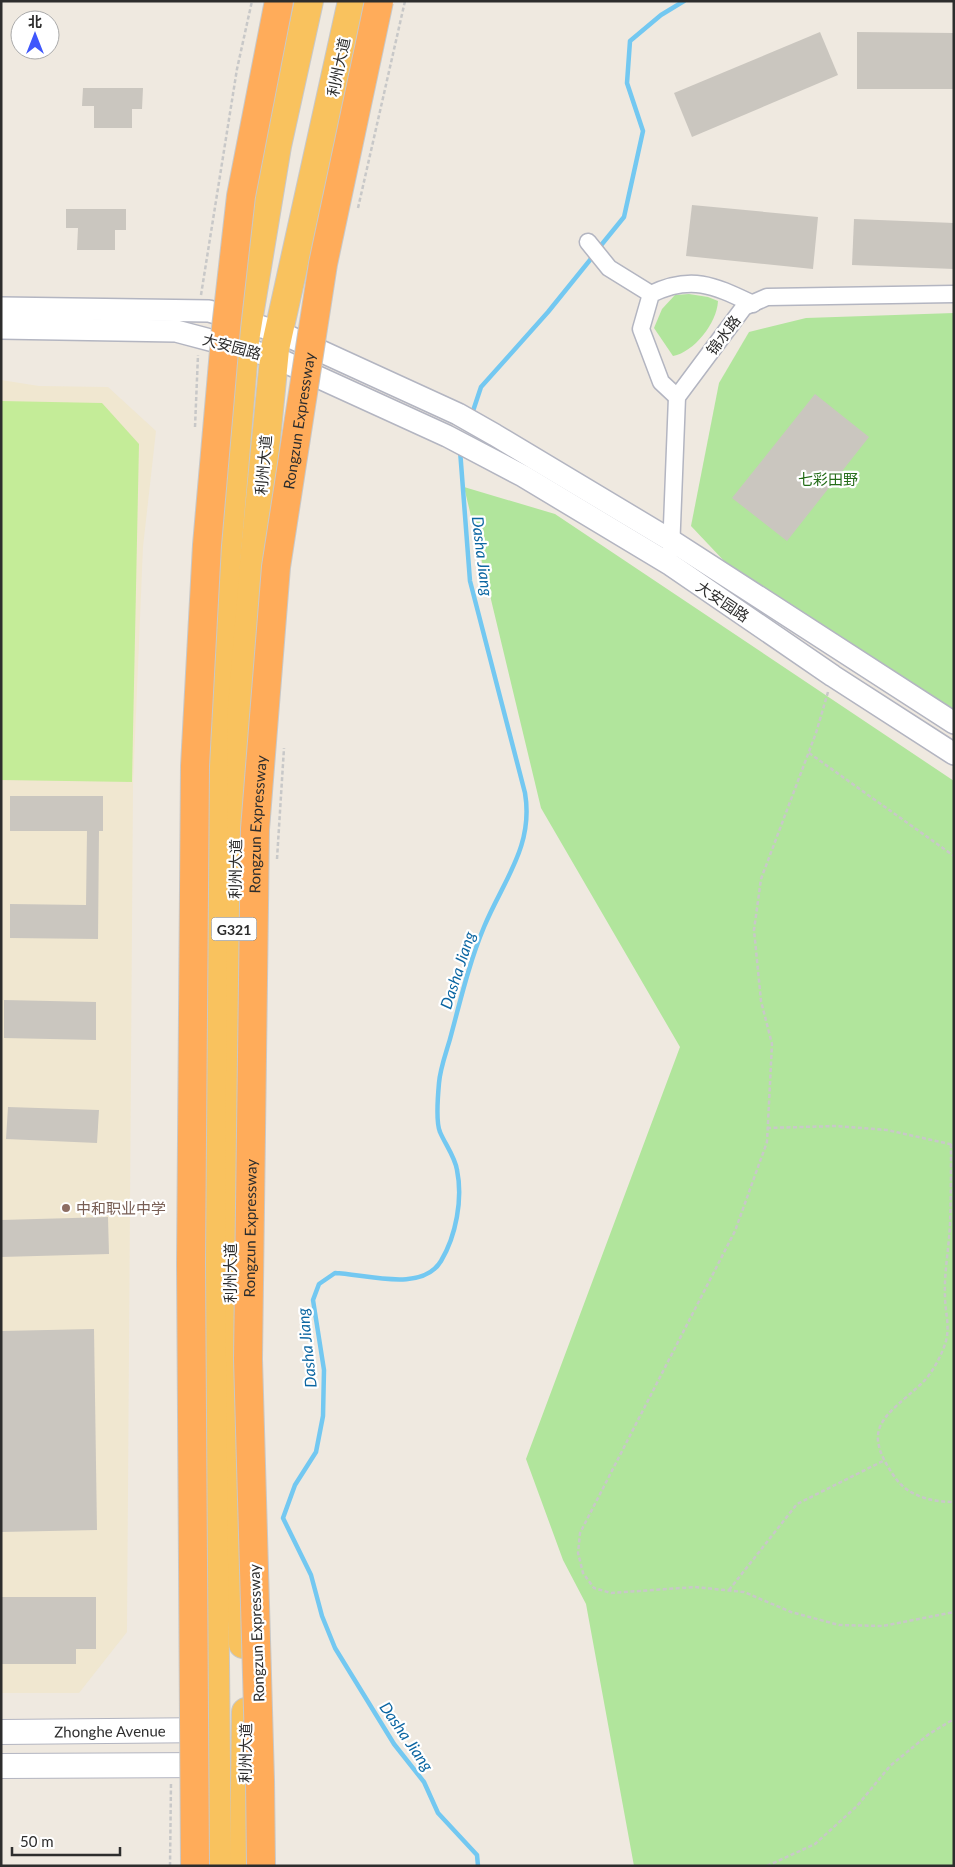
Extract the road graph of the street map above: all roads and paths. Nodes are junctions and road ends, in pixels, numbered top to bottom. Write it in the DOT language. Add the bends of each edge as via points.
graph roads {
  1 [pos="279,1"];
  2 [pos="309,1"];
  3 [pos="352,1"];
  4 [pos="379,1"];
  5 [pos="405,1"];
  6 [pos="356,213"];
  7 [pos="588,242"];
  8 [pos="652,294"];
  9 [pos="954,294"];
  10 [pos="753,304"];
  11 [pos="1,308"];
  12 [pos="1,328"];
  13 [pos="246,335"];
  14 [pos="276,344"];
  15 [pos="677,397"];
  16 [pos="672,541"];
  17 [pos="671,565"];
  18 [pos="833,676"];
  19 [pos="954,723"];
  20 [pos="284,745"];
  21 [pos="808,754"];
  22 [pos="954,754"];
  23 [pos="954,856"];
  24 [pos="277,863"];
  25 [pos="767,1128"];
  26 [pos="952,1144"];
  27 [pos="883,1461"];
  28 [pos="954,1502"];
  29 [pos="729,1590"];
  30 [pos="954,1612"];
  31 [pos="954,1719"];
  32 [pos="217,1730"];
  33 [pos="1,1732"];
  34 [pos="217,1765"];
  35 [pos="1,1766"];
  36 [pos="195,1866"];
  37 [pos="217,1866"];
  38 [pos="244,1866"];
  39 [pos="261,1866"];
  40 [pos="767,1866"];
  1 -- 36 [label="highway, bridge" via="241,196 226,328 207,545 195,766 192,1197"];
  2 -- 13 [label="highway, 利州大道 / G321" via="277,146"];
  3 -- 14 [label="highway, 利州大道 / G321"];
  4 -- 39 [label="highway, Rongzun Expressway, bridge" via="324,264 276,567 255,829 248,1359"];
  5 -- 6 [label="path"];
  7 -- 8 [label="street" via="609,268"];
  8 -- 10 [label="street" via="668,286 713,286"];
  8 -- 15 [label="street" via="641,329 661,382"];
  9 -- 10 [label="street, 锦水路" via="767,298"];
  10 -- 15 [label="street, 锦水路" via="744,308"];
  11 -- 13 [label="street" via="208,312"];
  12 -- 13 [label="street, 大安园路"];
  13 -- 14 [label="street"];
  13 -- 32 [label="highway, 利州大道 / G321" via="214,706 211,806 211,1259"];
  14 -- 16 [label="street" via="458,414"];
  14 -- 17 [label="street, 大安园路" via="487,457"];
  14 -- 38 [label="highway, 利州大道 / G321" via="238,722 230,1322 246,1731"];
  15 -- 16 [label="street"];
  16 -- 17 [label="street"];
  16 -- 19 [label="street"];
  17 -- 18 [label="street, 大安园路"];
  18 -- 21 [label="path"];
  18 -- 22 [label="street, 大安园路"];
  20 -- 24 [label="path"];
  21 -- 23 [label="path"];
  21 -- 25 [label="path" via="762,879 754,930 761,1001 772,1044"];
  25 -- 26 [label="path" via="836,1126 887,1130"];
  25 -- 29 [label="path" via="767,1142 735,1231 580,1532 578,1554 583,1573 594,1588 611,1593 695,1587"];
  26 -- 27 [label="path" via="946,1340 924,1382 885,1416 879,1445"];
  27 -- 28 [label="path" via="899,1484 921,1499"];
  27 -- 29 [label="path" via="797,1504"];
  29 -- 30 [label="path" via="744,1592 792,1612 839,1625 883,1626"];
  31 -- 40 [label="path" via="929,1734 890,1766 858,1806 815,1844"];
  32 -- 33 [label="main road, Zhonghe Avenue"];
  32 -- 34 [label="highway, 利州大道 / G321"];
  34 -- 35 [label="main road"];
  34 -- 37 [label="highway, 利州大道 / G321"];
}
